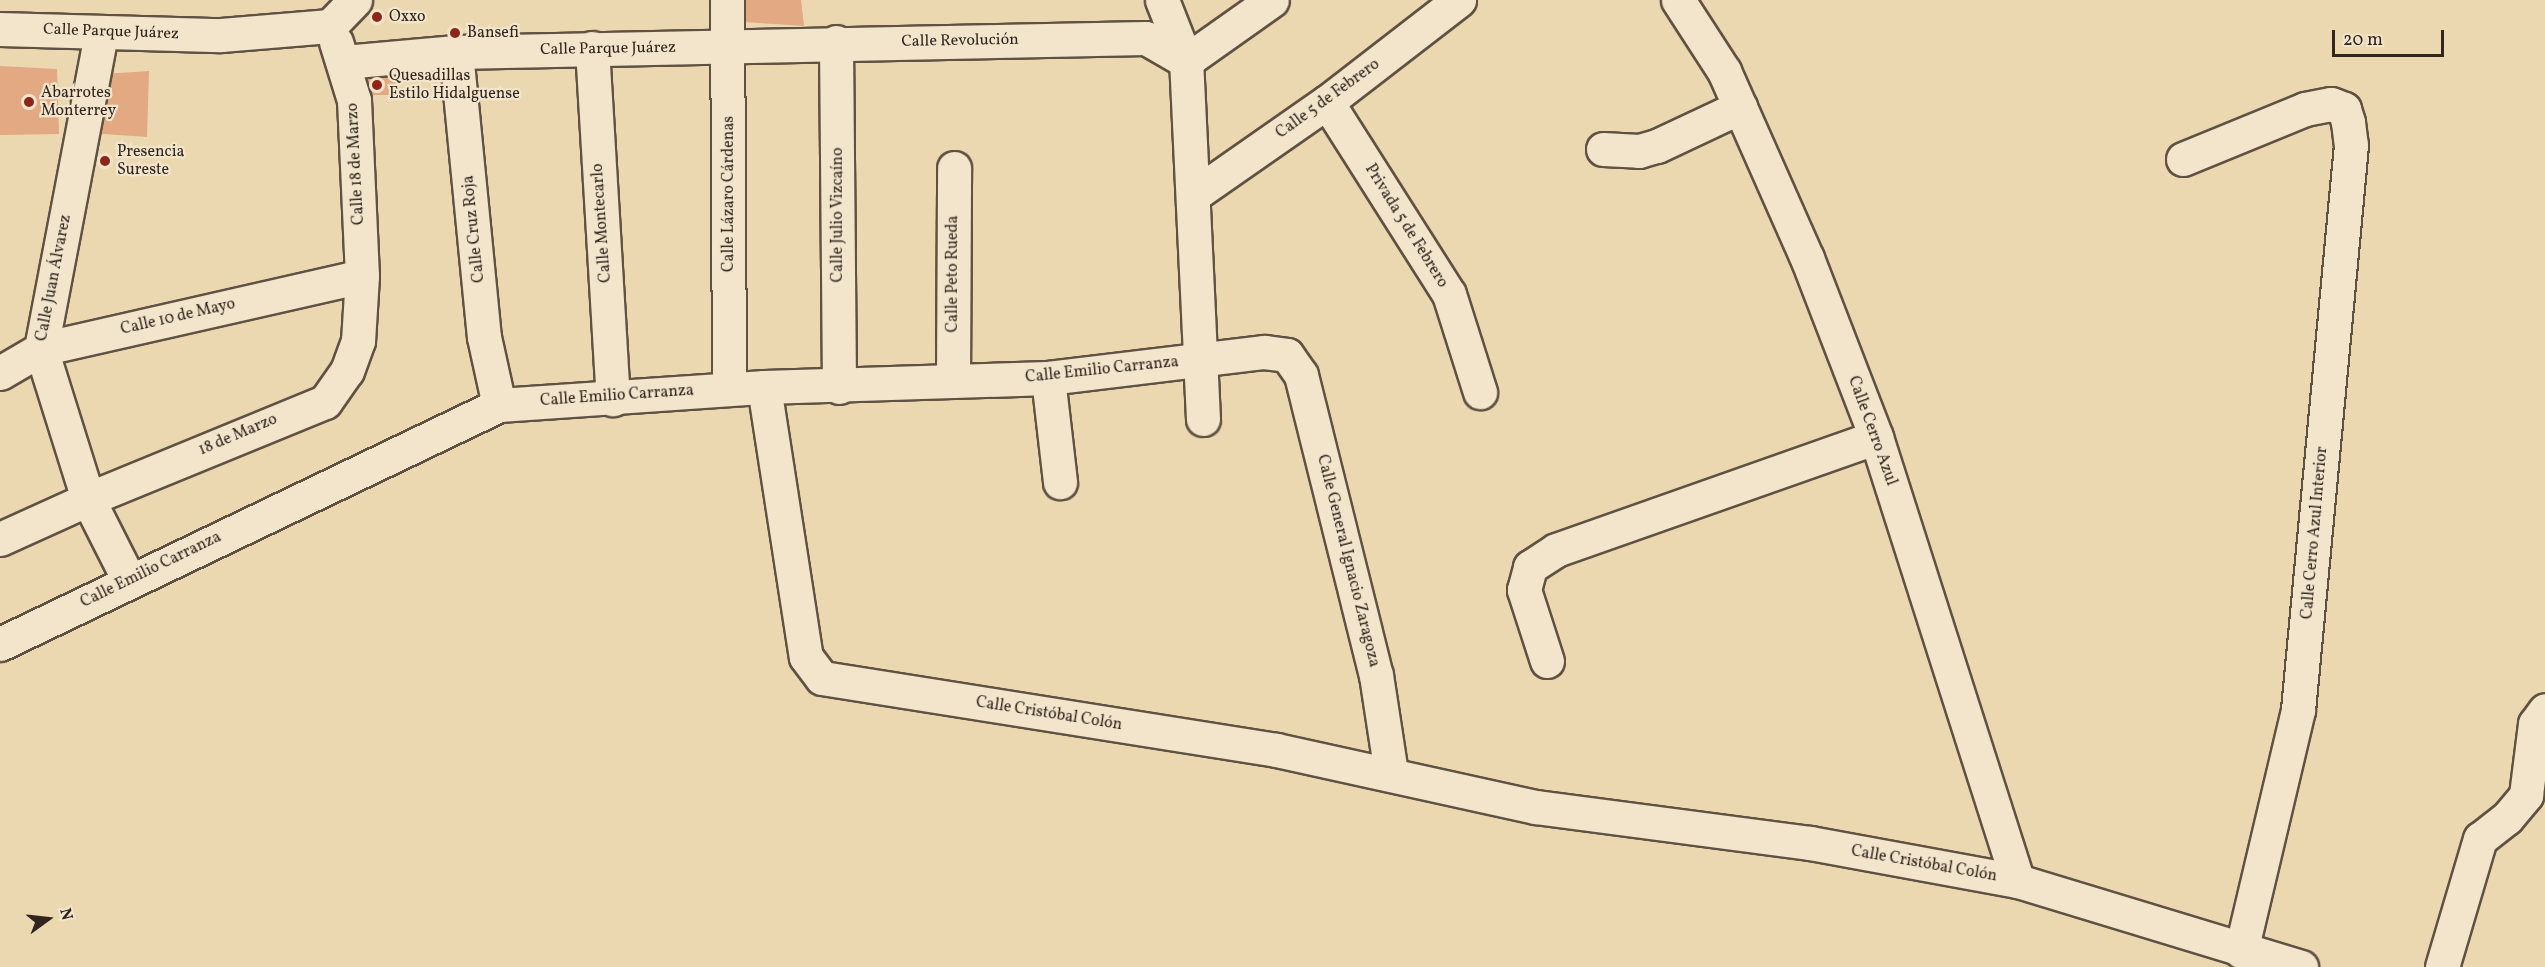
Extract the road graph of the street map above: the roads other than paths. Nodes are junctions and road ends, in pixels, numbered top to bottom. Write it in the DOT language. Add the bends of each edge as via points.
graph roads {
  1 [pos="356,0"];
  2 [pos="727,0"];
  3 [pos="1162,0"];
  4 [pos="1272,0"];
  5 [pos="1459,0"];
  6 [pos="1678,0"];
  7 [pos="330,26"];
  8 [pos="0,29"];
  9 [pos="101,34"];
  10 [pos="837,42"];
  11 [pos="729,47"];
  12 [pos="592,48"];
  13 [pos="456,52"];
  14 [pos="1186,61"];
  15 [pos="344,62"];
  16 [pos="1327,102"];
  17 [pos="1740,107"];
  18 [pos="1603,150"];
  19 [pos="2182,159"];
  20 [pos="954,168"];
  21 [pos="1195,194"];
  22 [pos="362,276"];
  23 [pos="358,341"];
  24 [pos="41,349"];
  25 [pos="1287,355"];
  26 [pos="1203,359"];
  27 [pos="0,373"];
  28 [pos="1048,378"];
  29 [pos="953,381"];
  30 [pos="764,387"];
  31 [pos="839,387"];
  32 [pos="729,389"];
  33 [pos="1480,392"];
  34 [pos="613,399"];
  35 [pos="499,405"];
  36 [pos="1203,419"];
  37 [pos="1876,437"];
  38 [pos="1060,482"];
  39 [pos="88,499"];
  40 [pos="0,539"];
  41 [pos="129,580"];
  42 [pos="0,644"];
  43 [pos="1547,661"];
  44 [pos="2545,710"];
  45 [pos="1391,773"];
  46 [pos="2018,881"];
  47 [pos="2241,951"];
  48 [pos="2301,967"];
  49 [pos="2442,967"];
  1 -- 7 [label="street"];
  2 -- 11 [label="street, Calle Lázaro Cárdenas"];
  3 -- 14 [label="street"];
  4 -- 14 [label="street"];
  5 -- 16 [label="street, Calle 5 de Febrero"];
  6 -- 17 [label="street, Calle Cerro Azul" via="1724,71"];
  7 -- 9 [label="street, Calle Parque Juárez" via="221,35"];
  7 -- 15 [label="street, Calle 18 de Marzo"];
  8 -- 9 [label="street, Calle Parque Juárez"];
  9 -- 24 [label="street, Calle Juan Álvarez"];
  10 -- 11 [label="street, Calle Revolución"];
  10 -- 14 [label="street, Calle Revolución" via="1146,38"];
  10 -- 31 [label="street, Calle Julio Vizcaíno"];
  11 -- 12 [label="street, Calle Parque Juárez"];
  11 -- 32 [label="street, Calle Lázaro Cárdenas"];
  12 -- 13 [label="street, Calle Parque Juárez"];
  12 -- 34 [label="street, Calle Montecarlo"];
  13 -- 15 [label="street, Calle Parque Juárez"];
  13 -- 35 [label="street, Calle Cruz Roja" via="484,337"];
  14 -- 21 [label="street"];
  15 -- 22 [label="street, Calle 18 de Marzo" via="354,100"];
  16 -- 21 [label="street, Calle 5 de Febrero"];
  16 -- 33 [label="street, Privada 5 de Febrero" via="1449,294"];
  17 -- 18 [label="street" via="1657,146 1639,151"];
  17 -- 37 [label="street, Calle Cerro Azul" via="1807,258"];
  19 -- 47 [label="street, Calle Cerro Azul Interior" via="2306,109 2331,104 2344,109 2351,145 2298,710"];
  20 -- 29 [label="street, Calle Peto Rueda"];
  21 -- 26 [label="street"];
  22 -- 23 [label="street, Calle 18 de Marzo"];
  22 -- 24 [label="street, Calle 10 de Mayo"];
  23 -- 39 [label="street, 18 de Marzo" via="347,371 325,402"];
  24 -- 27 [label="street, Calle 10 de Mayo"];
  24 -- 39 [label="street, Calle Juan Álvarez"];
  25 -- 26 [label="street, Calle Emilio Carranza" via="1264,352"];
  25 -- 45 [label="street, Calle General Ignacio Zaragoza" via="1301,375 1376,675"];
  26 -- 28 [label="street, Calle Emilio Carranza"];
  26 -- 36 [label="street"];
  28 -- 29 [label="street, Calle Emilio Carranza"];
  28 -- 38 [label="street"];
  29 -- 31 [label="street, Calle Emilio Carranza"];
  30 -- 31 [label="street, Calle Emilio Carranza"];
  30 -- 32 [label="street, Calle Emilio Carranza"];
  30 -- 45 [label="street, Calle Cristóbal Colón" via="806,657 822,678 1276,750"];
  32 -- 34 [label="street, Calle Emilio Carranza"];
  34 -- 35 [label="street, Calle Emilio Carranza" via="564,398"];
  35 -- 41 [label="street, Calle Emilio Carranza"];
  37 -- 43 [label="street" via="1556,550 1530,567 1524,590"];
  37 -- 46 [label="street, Calle Cerro Azul"];
  39 -- 40 [label="street, 18 de Marzo"];
  39 -- 41 [label="street, Calle Juan Álvarez"];
  41 -- 42 [label="street, Calle Emilio Carranza"];
  44 -- 49 [label="street" via="2535,724 2526,795 2507,818 2480,839"];
  45 -- 46 [label="street, Calle Cristóbal Colón" via="1536,807 1810,843"];
  46 -- 47 [label="street, Calle Cristóbal Colón"];
  47 -- 48 [label="street, Calle Cristóbal Colón"];
}
